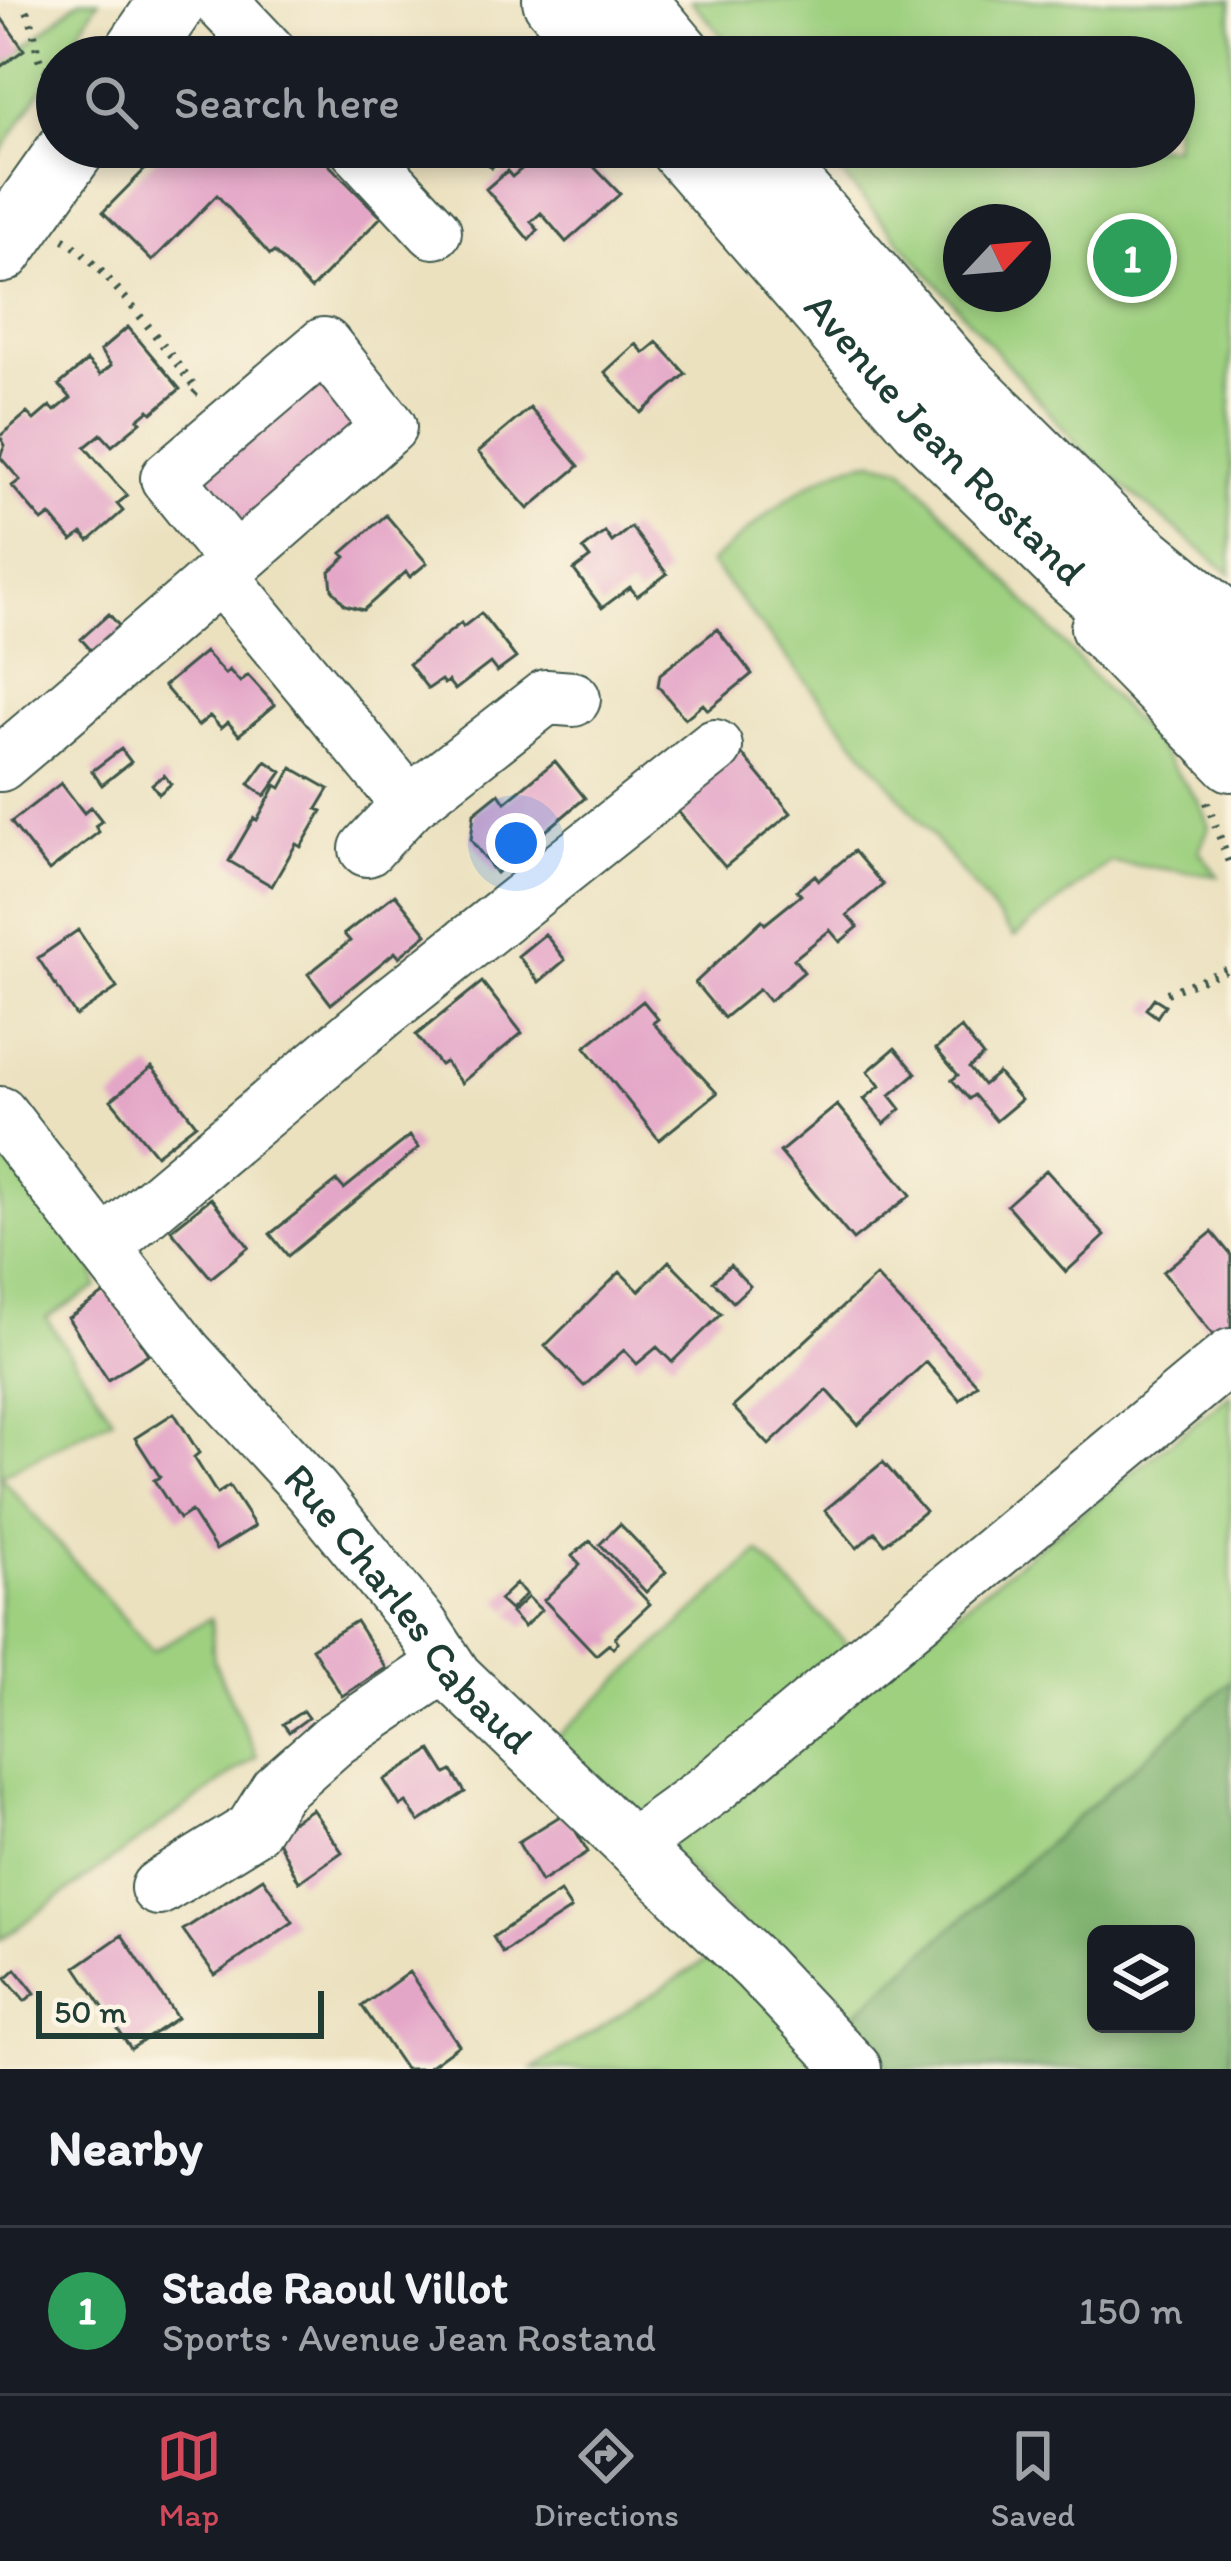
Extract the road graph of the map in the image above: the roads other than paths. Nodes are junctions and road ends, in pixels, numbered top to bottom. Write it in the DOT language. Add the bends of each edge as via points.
graph roads {
  1 [pos="556,0"];
  2 [pos="632,0"];
  3 [pos="185,1"];
  4 [pos="154,36"];
  5 [pos="240,36"];
  6 [pos="587,36"];
  7 [pos="662,36"];
  8 [pos="58,168"];
  9 [pos="376,168"];
  10 [pos="700,168"];
  11 [pos="774,168"];
  12 [pos="434,230"];
  13 [pos="12,234"];
  14 [pos="992,494"];
  15 [pos="1231,630"];
  16 [pos="573,699"];
  17 [pos="1231,709"];
  18 [pos="715,747"];
  19 [pos="0,764"];
  20 [pos="1231,764"];
  21 [pos="410,804"];
  22 [pos="367,849"];
  23 [pos="4,1128"];
  24 [pos="104,1246"];
  25 [pos="1231,1356"];
  26 [pos="446,1664"];
  27 [pos="633,1845"];
  28 [pos="158,1888"];
  29 [pos="854,2069"];
  1 -- 6 [label="main road"];
  2 -- 7 [label="main road"];
  3 -- 4 [label="main road"];
  3 -- 5 [label="street"];
  8 -- 13 [label="main road"];
  9 -- 12 [label="street"];
  10 -- 14 [label="main road, Avenue Jean Rostand"];
  11 -- 15 [label="main road, Avenue Jean Rostand" via="957,379 1107,528"];
  14 -- 17 [label="main road, Avenue Jean Rostand"];
  14 -- 20 [label="street" via="1100,631"];
  16 -- 21 [label="street" via="546,697"];
  18 -- 24 [label="street"];
  19 -- 21 [label="street" via="228,568"];
  21 -- 22 [label="street"];
  23 -- 24 [label="street, Rue Charles Cabaud"];
  24 -- 26 [label="street, Rue Charles Cabaud"];
  25 -- 27 [label="street"];
  26 -- 27 [label="street, Rue Charles Cabaud"];
  26 -- 28 [label="street" via="335,1739 277,1790 252,1830"];
  27 -- 29 [label="street, Rue Charles Cabaud"];
}
